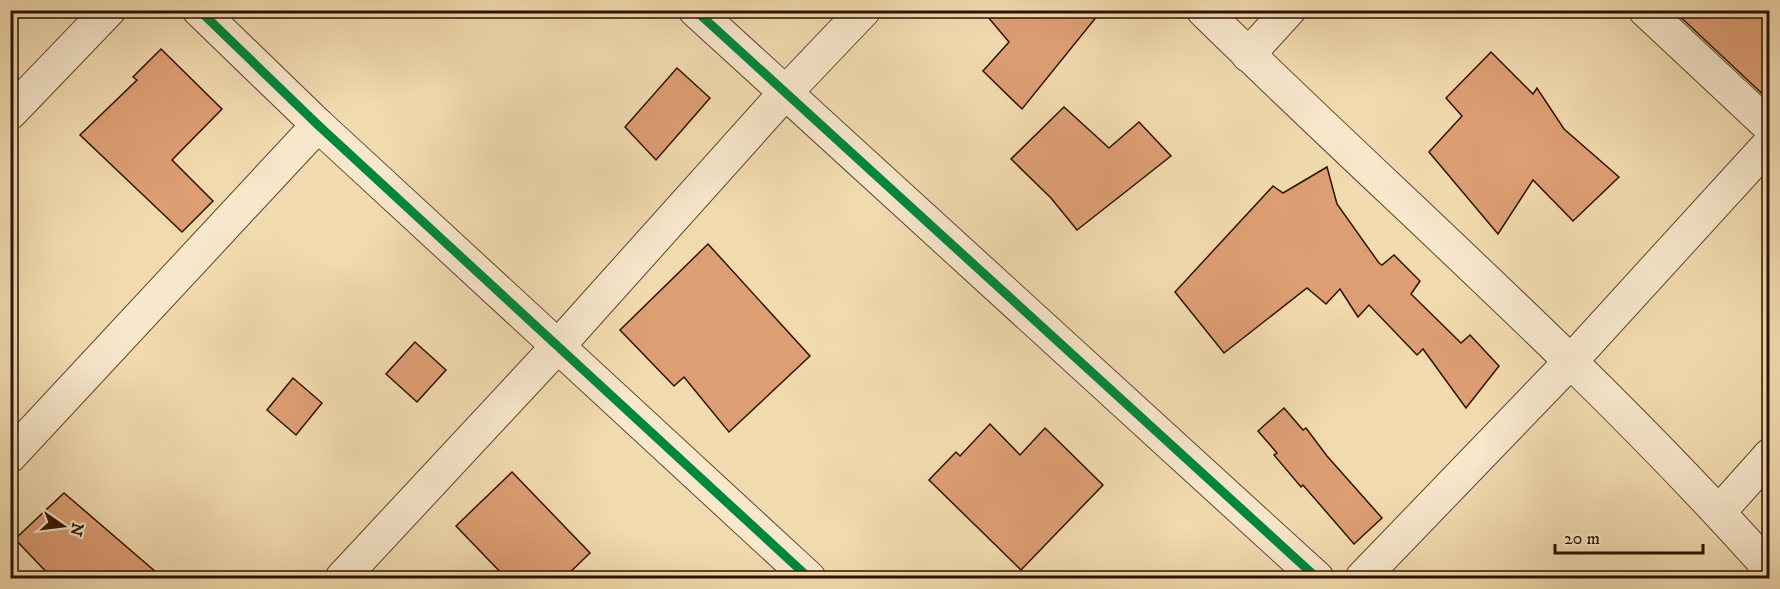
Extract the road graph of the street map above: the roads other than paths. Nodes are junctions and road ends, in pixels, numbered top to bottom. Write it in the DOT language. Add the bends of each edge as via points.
graph roads {
  1 [pos="109,10"];
  2 [pos="199,10"];
  3 [pos="695,10"];
  4 [pos="864,10"];
  5 [pos="1203,10"];
  6 [pos="1289,10"];
  7 [pos="1645,10"];
  8 [pos="1248,55"];
  9 [pos="785,93"];
  10 [pos="10,113"];
  11 [pos="318,125"];
  12 [pos="1770,128"];
  13 [pos="1770,143"];
  14 [pos="559,345"];
  15 [pos="1571,362"];
  16 [pos="1770,455"];
  17 [pos="10,456"];
  18 [pos="1719,512"];
  19 [pos="1770,569"];
  20 [pos="790,572"];
  21 [pos="342,579"];
  22 [pos="1317,579"];
  23 [pos="1362,579"];
  1 -- 10 [label="street"];
  2 -- 11 [label="street"];
  3 -- 9 [label="street"];
  4 -- 9 [label="street"];
  5 -- 8 [label="street"];
  6 -- 8 [label="street"];
  7 -- 12 [label="street"];
  8 -- 15 [label="street"];
  9 -- 14 [label="street"];
  9 -- 22 [label="street"];
  11 -- 14 [label="street"];
  11 -- 17 [label="street"];
  13 -- 15 [label="street"];
  14 -- 20 [label="street"];
  14 -- 21 [label="street"];
  15 -- 18 [label="street"];
  15 -- 23 [label="street"];
  16 -- 18 [label="street"];
  18 -- 19 [label="street"];
}
